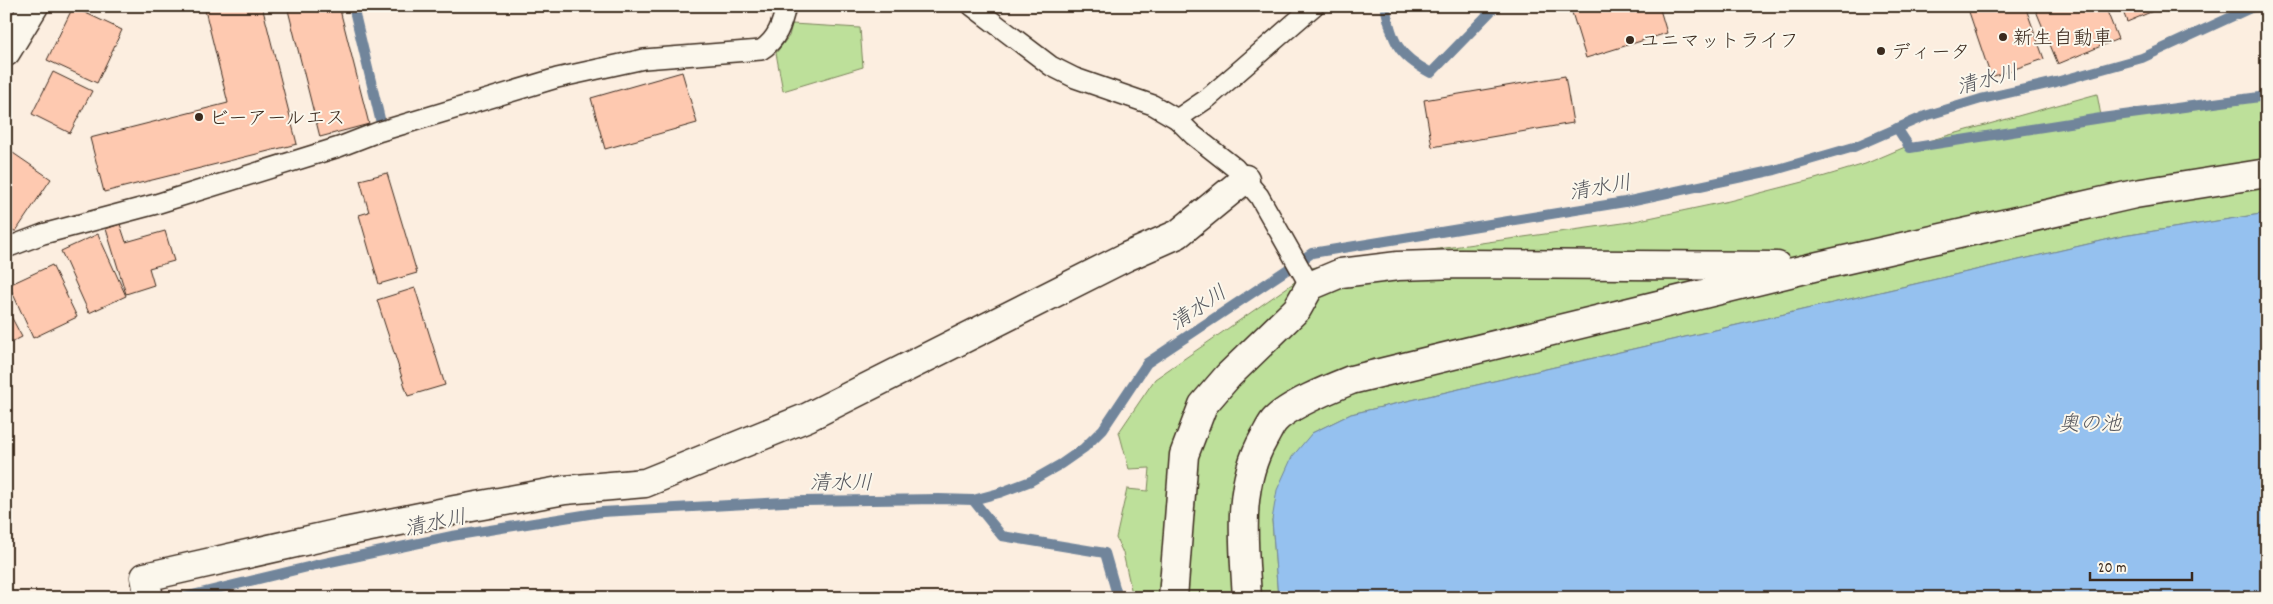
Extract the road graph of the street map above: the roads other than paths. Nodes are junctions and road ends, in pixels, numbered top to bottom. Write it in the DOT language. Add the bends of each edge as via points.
graph roads {
  1 [pos="34,6"];
  2 [pos="786,6"];
  3 [pos="972,6"];
  4 [pos="1314,6"];
  5 [pos="6,52"];
  6 [pos="1177,119"];
  7 [pos="2267,173"];
  8 [pos="1245,179"];
  9 [pos="6,248"];
  10 [pos="1818,266"];
  11 [pos="1306,280"];
  12 [pos="149,598"];
  13 [pos="1173,598"];
  14 [pos="1246,598"];
  1 -- 5 [label="street"];
  2 -- 9 [label="lane" via="777,33 761,50 644,59 557,78"];
  3 -- 6 [label="lane" via="1051,66 1075,78 1153,105"];
  4 -- 6 [label="lane" via="1208,98"];
  6 -- 8 [label="lane"];
  7 -- 10 [label="street" via="2135,194"];
  8 -- 11 [label="lane" via="1259,196"];
  8 -- 12 [label="street" via="1178,234 808,417 645,483 564,490 321,537 145,578"];
  10 -- 11 [label="street" via="1470,264 1398,266 1341,272"];
  10 -- 14 [label="street" via="1351,380 1308,398 1274,421 1254,456 1245,492"];
  11 -- 13 [label="street" via="1297,309 1203,405 1184,455"];
}
